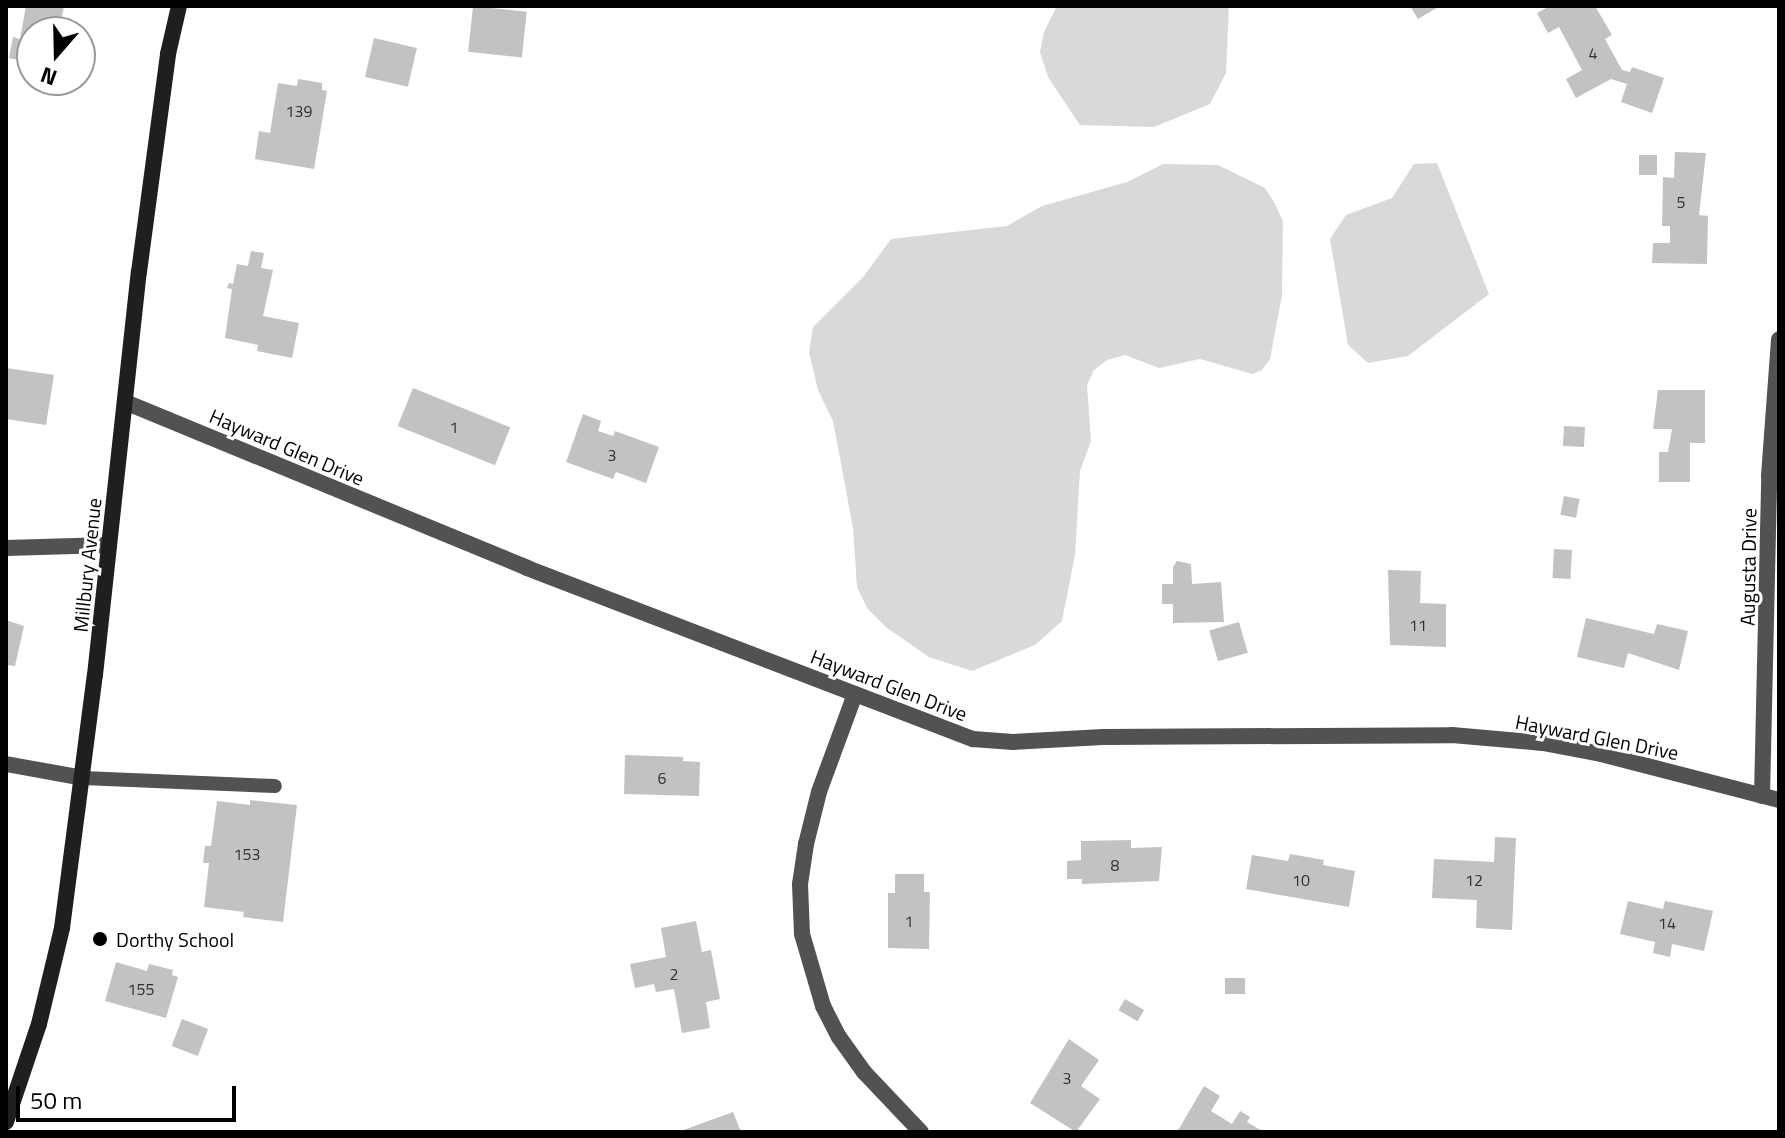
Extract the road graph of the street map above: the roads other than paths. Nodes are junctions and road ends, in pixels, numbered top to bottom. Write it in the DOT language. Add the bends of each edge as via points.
graph roads {
  1 [pos="179,6"];
  2 [pos="1779,339"];
  3 [pos="125,402"];
  4 [pos="109,545"];
  5 [pos="6,548"];
  6 [pos="855,694"];
  7 [pos="6,764"];
  8 [pos="83,778"];
  9 [pos="275,786"];
  10 [pos="1771,798"];
  11 [pos="6,1122"];
  12 [pos="921,1132"];
  1 -- 3 [label="main road, Millbury Avenue" via="168,54"];
  2 -- 10 [label="street, Augusta Drive" via="1769,476"];
  3 -- 4 [label="main road, Millbury Avenue"];
  3 -- 6 [label="street, Hayward Glen Drive" via="527,568"];
  4 -- 5 [label="street"];
  4 -- 8 [label="main road, Millbury Avenue"];
  6 -- 10 [label="street, Hayward Glen Drive" via="973,739 1452,735 1601,754"];
  6 -- 12 [label="street" via="806,844 800,884 802,934 823,1006 839,1037"];
  7 -- 8 [label="street"];
  8 -- 9 [label="lane"];
  8 -- 11 [label="main road, Millbury Avenue" via="62,928 39,1024"];
}
